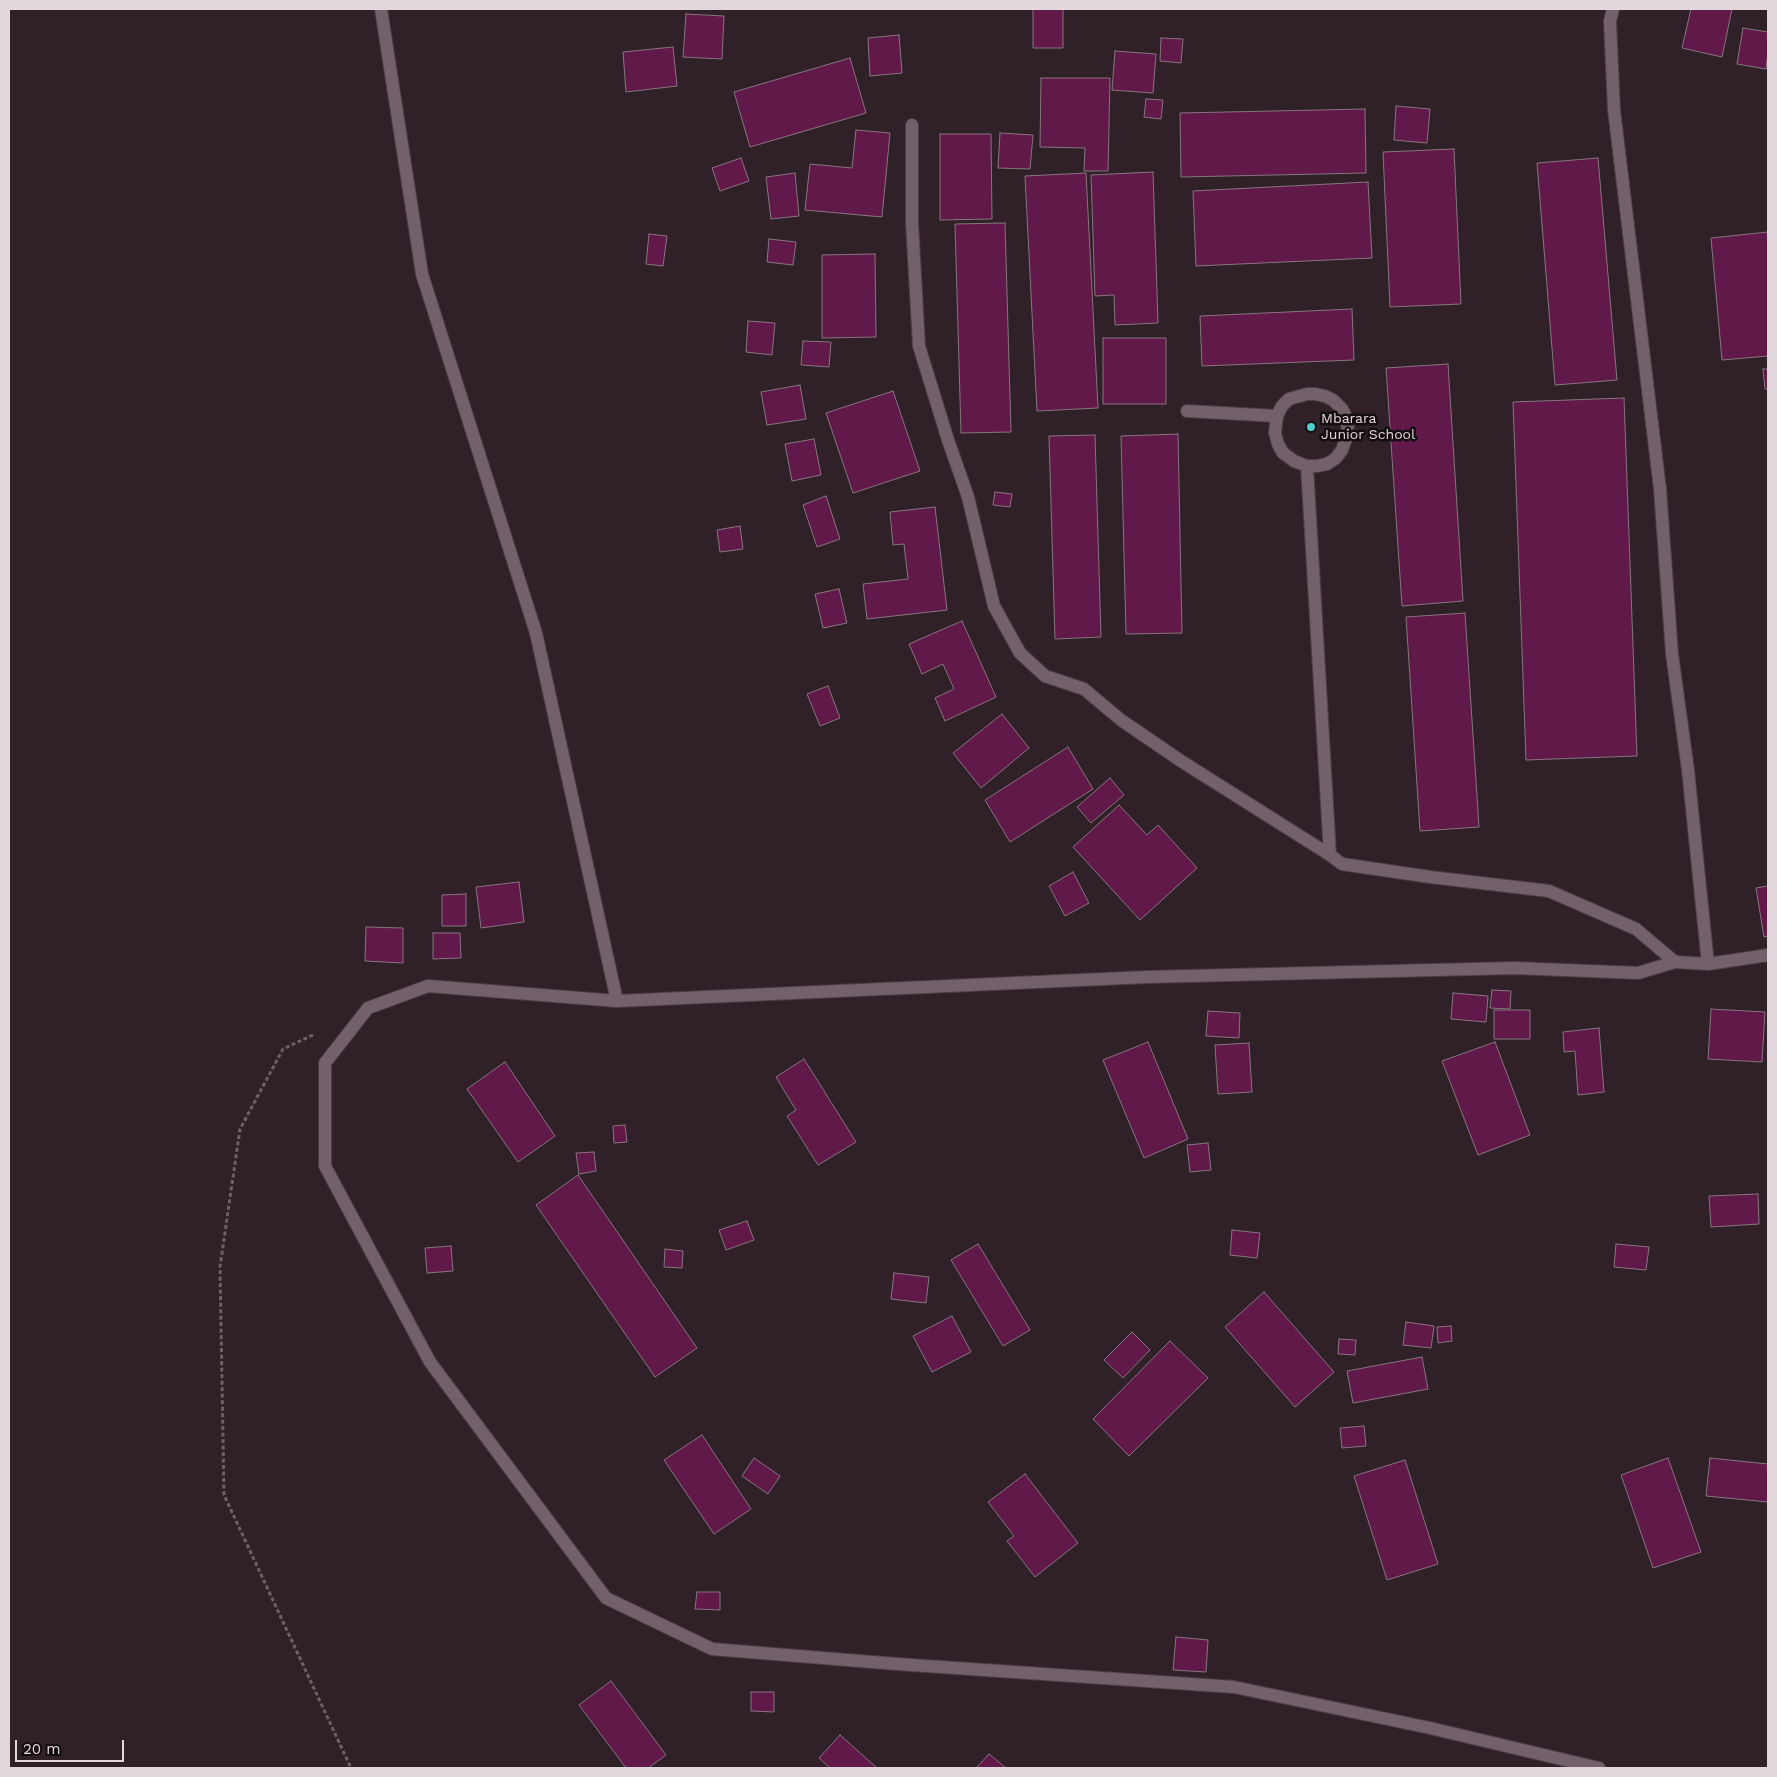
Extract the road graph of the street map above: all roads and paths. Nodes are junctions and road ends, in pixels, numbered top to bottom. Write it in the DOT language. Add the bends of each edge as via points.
graph roads {
  1 [pos="381,9"];
  2 [pos="1612,9"];
  3 [pos="912,125"];
  4 [pos="1187,411"];
  5 [pos="1277,416"];
  6 [pos="1307,466"];
  7 [pos="1330,856"];
  8 [pos="1768,955"];
  9 [pos="1675,962"];
  10 [pos="1708,964"];
  11 [pos="617,1001"];
  12 [pos="317,1033"];
  13 [pos="351,1768"];
  14 [pos="1599,1768"];
  1 -- 11 [label="street" via="422,274 536,634"];
  2 -- 10 [label="street" via="1614,110 1660,489 1672,654 1688,770"];
  3 -- 7 [label="street" via="912,223 919,346 968,497 994,606 1020,653 1045,676 1084,690 1181,761"];
  4 -- 5 [label="street"];
  5 -- 6 [label="street" via="1275,433 1283,453"];
  5 -- 6 [label="street" via="1289,399 1307,394 1325,396 1342,409 1348,421 1342,450 1327,464"];
  6 -- 7 [label="street"];
  7 -- 9 [label="street" via="1342,864 1549,892 1636,929"];
  8 -- 10 [label="street"];
  9 -- 10 [label="street"];
  9 -- 11 [label="street" via="1638,973 1515,968 1147,977"];
  11 -- 14 [label="street" via="428,986 368,1008 325,1063 325,1166 430,1362 606,1598 712,1649 1234,1687"];
  12 -- 13 [label="path" via="283,1049 240,1129 220,1267 224,1495"];
}
